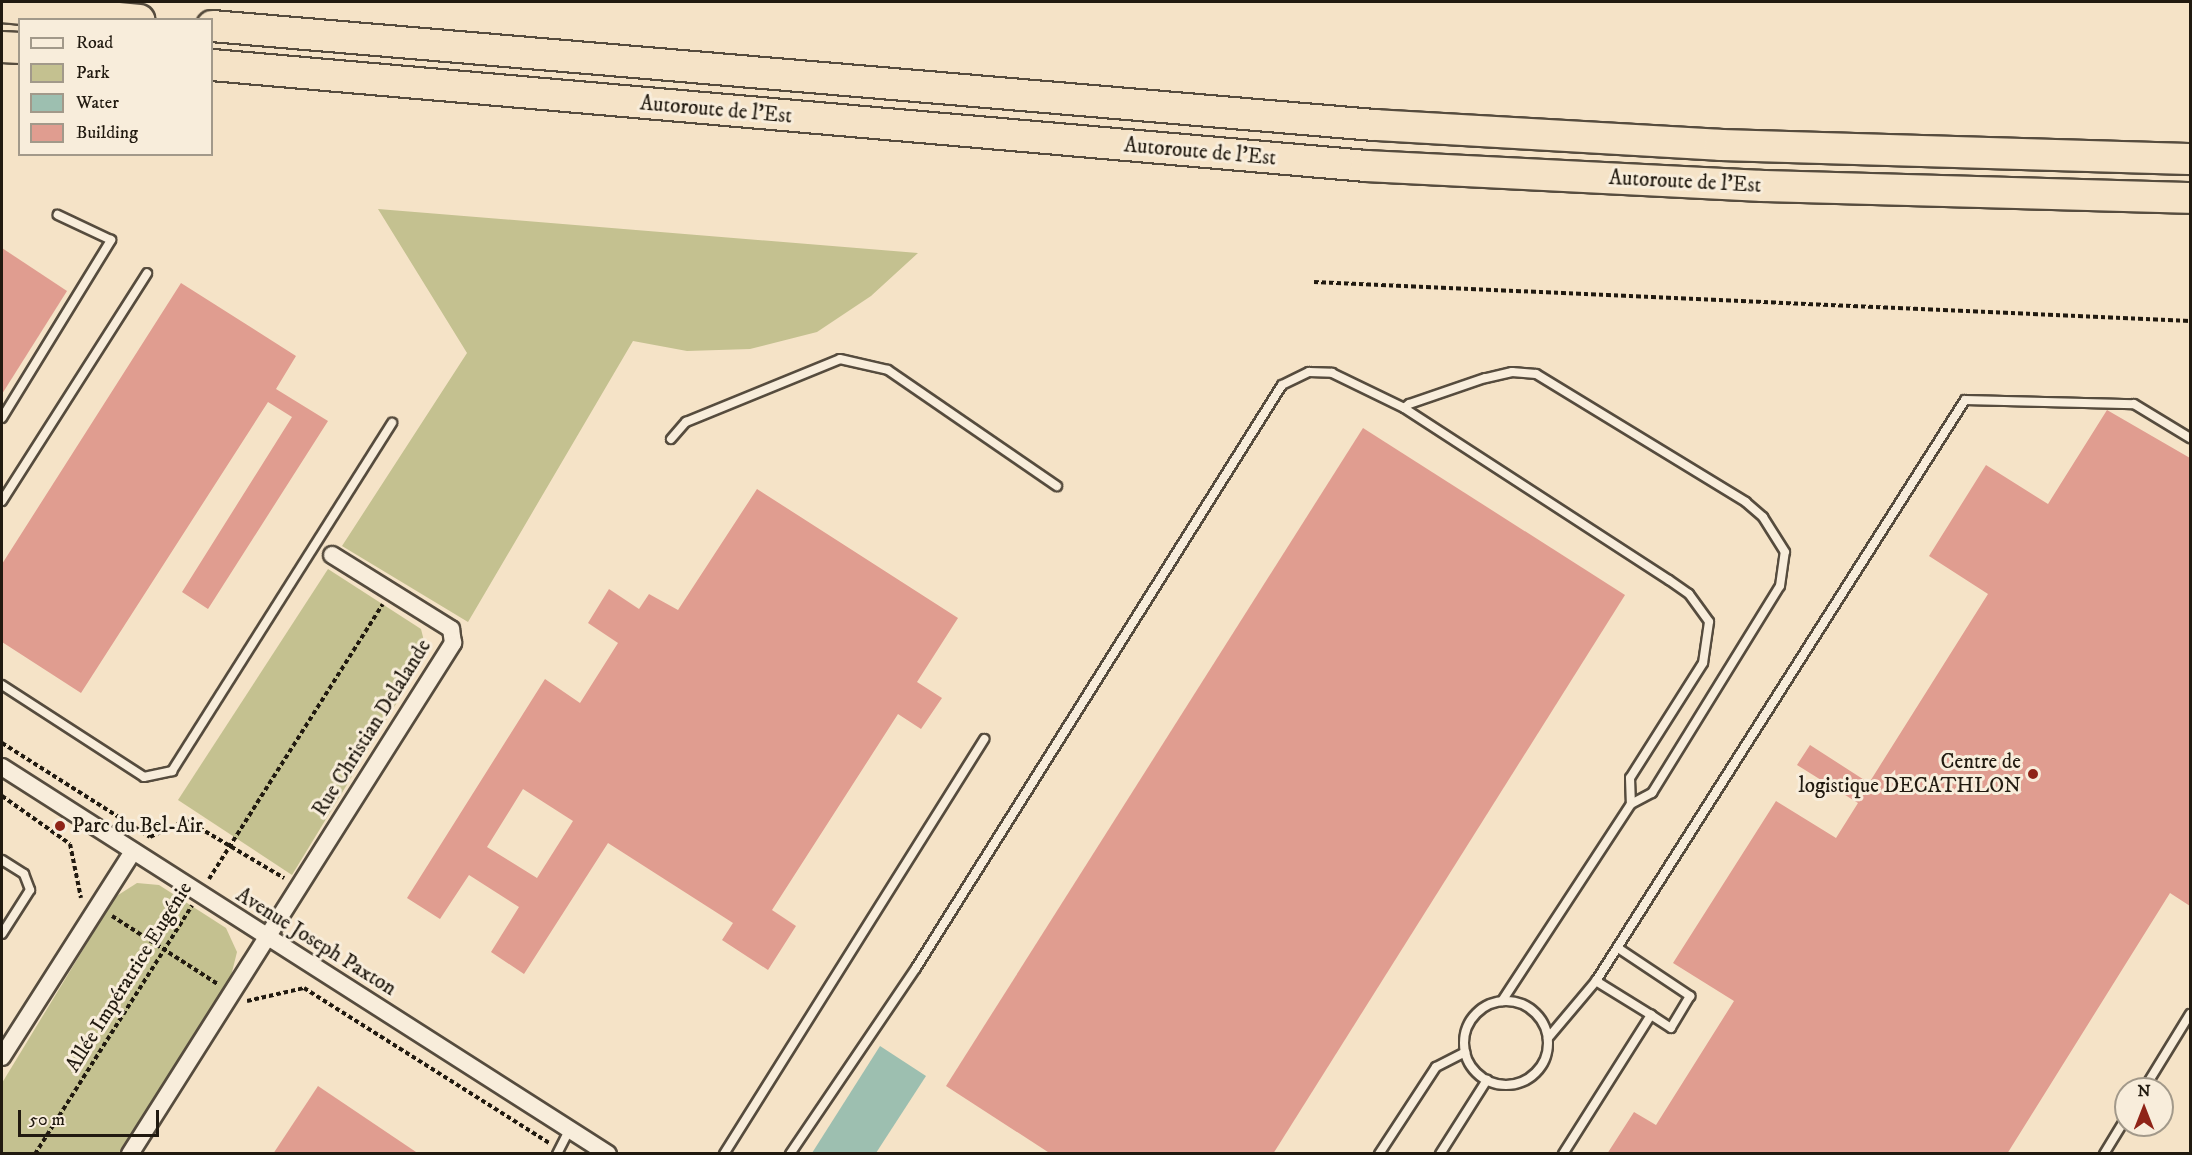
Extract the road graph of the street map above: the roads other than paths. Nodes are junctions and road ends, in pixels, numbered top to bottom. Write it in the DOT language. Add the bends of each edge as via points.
graph roads {
  1 [pos="2,7"];
  2 [pos="118,18"];
  3 [pos="213,26"];
  4 [pos="2,47"];
  5 [pos="18,48"];
  6 [pos="213,66"];
  7 [pos="2190,159"];
  8 [pos="2190,198"];
  9 [pos="58,215"];
  10 [pos="147,273"];
  11 [pos="1404,408"];
  12 [pos="2,418"];
  13 [pos="392,423"];
  14 [pos="2190,438"];
  15 [pos="671,440"];
  16 [pos="1058,486"];
  17 [pos="2,501"];
  18 [pos="316,544"];
  19 [pos="332,555"];
  20 [pos="2,685"];
  21 [pos="984,739"];
  22 [pos="2,767"];
  23 [pos="1630,804"];
  24 [pos="133,851"];
  25 [pos="2,860"];
  26 [pos="2,934"];
  27 [pos="266,937"];
  28 [pos="1618,948"];
  29 [pos="1596,981"];
  30 [pos="1502,1001"];
  31 [pos="2190,1014"];
  32 [pos="1651,1015"];
  33 [pos="1548,1038"];
  34 [pos="1465,1052"];
  35 [pos="2,1057"];
  36 [pos="2151,1077"];
  37 [pos="1487,1080"];
  38 [pos="570,1129"];
  39 [pos="2114,1137"];
  40 [pos="558,1152"];
  41 [pos="130,1154"];
  42 [pos="608,1154"];
  43 [pos="724,1154"];
  44 [pos="790,1154"];
  45 [pos="1379,1154"];
  46 [pos="1440,1154"];
  47 [pos="1563,1154"];
  48 [pos="2104,1154"];
  1 -- 2 [label="highway"];
  3 -- 7 [label="highway, Autoroute de l’Est" via="1375,125 1720,145"];
  4 -- 5 [label="highway"];
  6 -- 8 [label="highway, Autoroute de l’Est" via="1366,166 1762,186"];
  9 -- 12 [label="lane" via="111,240"];
  10 -- 17 [label="lane"];
  11 -- 23 [label="lane" via="1669,580 1706,615 1710,642 1703,663 1630,778"];
  11 -- 23 [label="lane" via="1485,378 1512,372 1536,374 1746,502 1777,535 1785,552 1780,586 1652,793"];
  11 -- 44 [label="lane" via="1332,373 1309,372 1282,385 916,968"];
  13 -- 18 [label="lane"];
  14 -- 28 [label="lane" via="2134,404 1965,400"];
  15 -- 16 [label="lane" via="686,422 840,359 888,370"];
  18 -- 19 [label="lane"];
  18 -- 20 [label="lane" via="172,771 158,778 144,777"];
  19 -- 27 [label="street, Rue Christian Delalande" via="451,629 453,643"];
  21 -- 43 [label="lane"];
  22 -- 24 [label="street, Avenue Joseph Paxton"];
  23 -- 30 [label="lane"];
  24 -- 27 [label="street, Avenue Joseph Paxton"];
  24 -- 35 [label="street"];
  25 -- 26 [label="lane" via="24,874 30,890"];
  27 -- 38 [label="street, Avenue Joseph Paxton"];
  27 -- 41 [label="street, Rue Christian Delalande"];
  28 -- 29 [label="lane"];
  28 -- 32 [label="lane" via="1690,996 1671,1028"];
  29 -- 32 [label="lane"];
  29 -- 33 [label="lane"];
  30 -- 33 [label="lane" via="1537,1014"];
  30 -- 34 [label="lane" via="1473,1018"];
  31 -- 36 [label="lane"];
  32 -- 47 [label="lane"];
  33 -- 37 [label="lane" via="1543,1063 1525,1081"];
  34 -- 37 [label="lane"];
  34 -- 45 [label="lane" via="1436,1067"];
  37 -- 46 [label="lane"];
  38 -- 40 [label="lane"];
  38 -- 42 [label="street, Avenue Joseph Paxton"];
  39 -- 48 [label="lane"];
}
